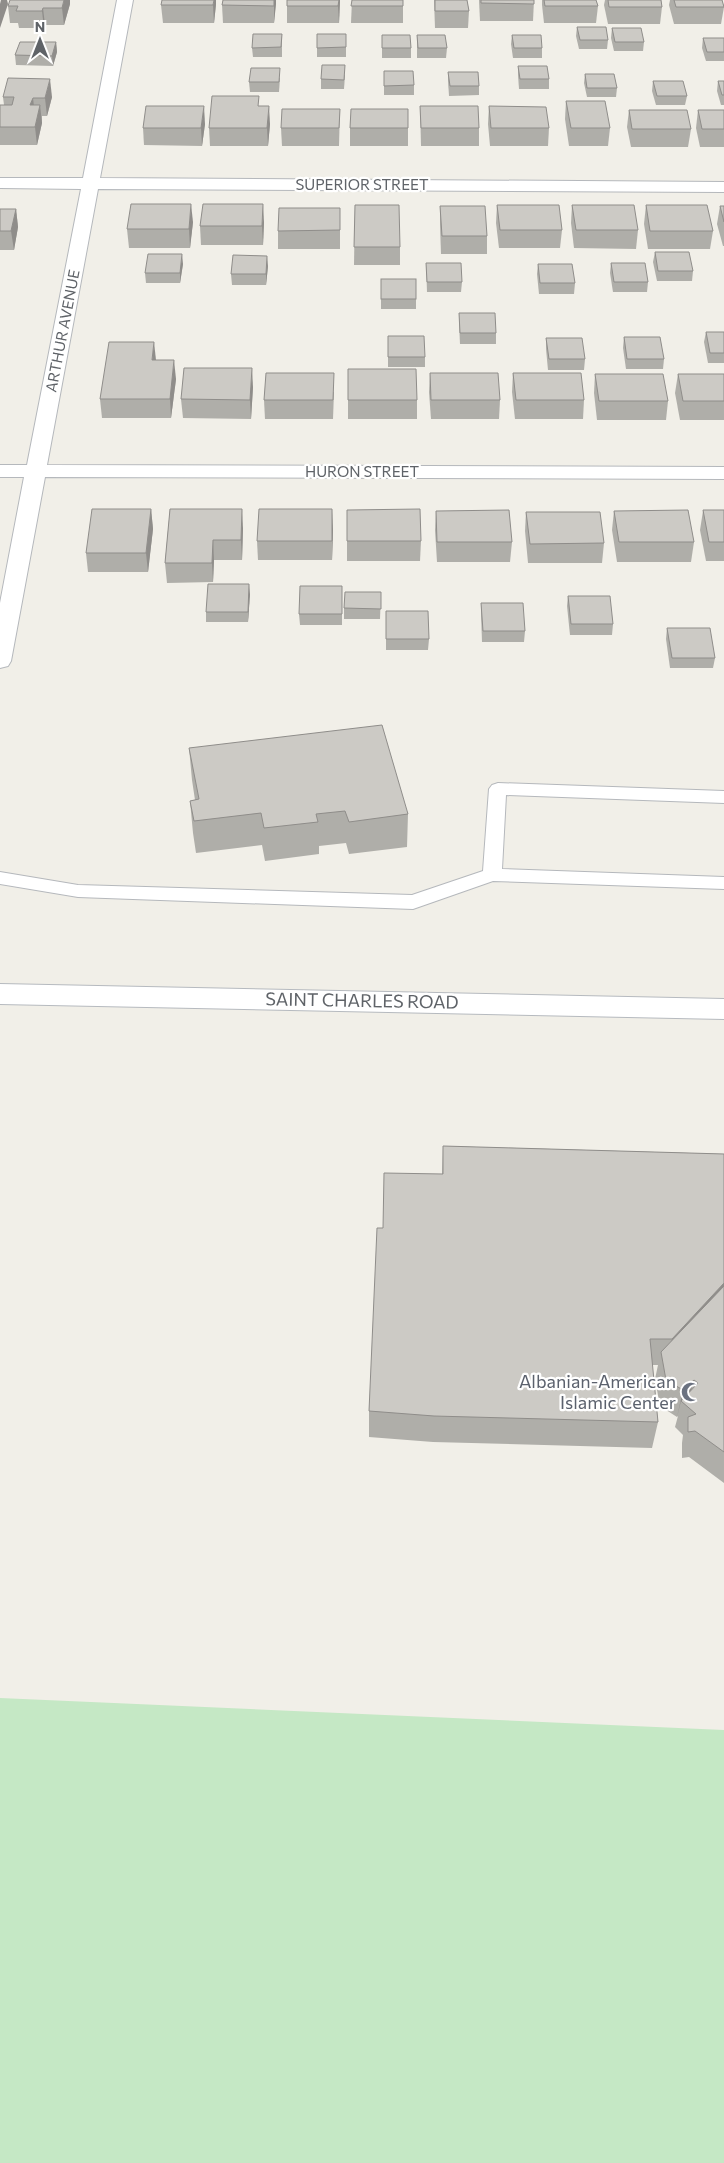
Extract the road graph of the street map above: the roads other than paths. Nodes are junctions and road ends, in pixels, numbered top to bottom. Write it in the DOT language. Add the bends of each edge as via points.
graph roads {
  1 [pos="125,0"];
  2 [pos="0,183"];
  3 [pos="90,184"];
  4 [pos="724,187"];
  5 [pos="0,471"];
  6 [pos="36,471"];
  7 [pos="724,473"];
  8 [pos="0,661"];
  9 [pos="724,797"];
  10 [pos="492,875"];
  11 [pos="0,878"];
  12 [pos="724,883"];
  13 [pos="0,994"];
  14 [pos="724,1009"];
  1 -- 3 [label="street, ARTHUR AVENUE"];
  2 -- 3 [label="street, SUPERIOR STREET"];
  3 -- 4 [label="street, SUPERIOR STREET"];
  3 -- 6 [label="street, ARTHUR AVENUE"];
  5 -- 6 [label="street, HURON STREET"];
  6 -- 7 [label="street, HURON STREET"];
  6 -- 8 [label="street, ARTHUR AVENUE"];
  9 -- 10 [label="lane" via="498,789"];
  10 -- 11 [label="lane" via="413,902 78,891"];
  10 -- 12 [label="lane"];
  13 -- 14 [label="street, SAINT CHARLES ROAD"];
}
